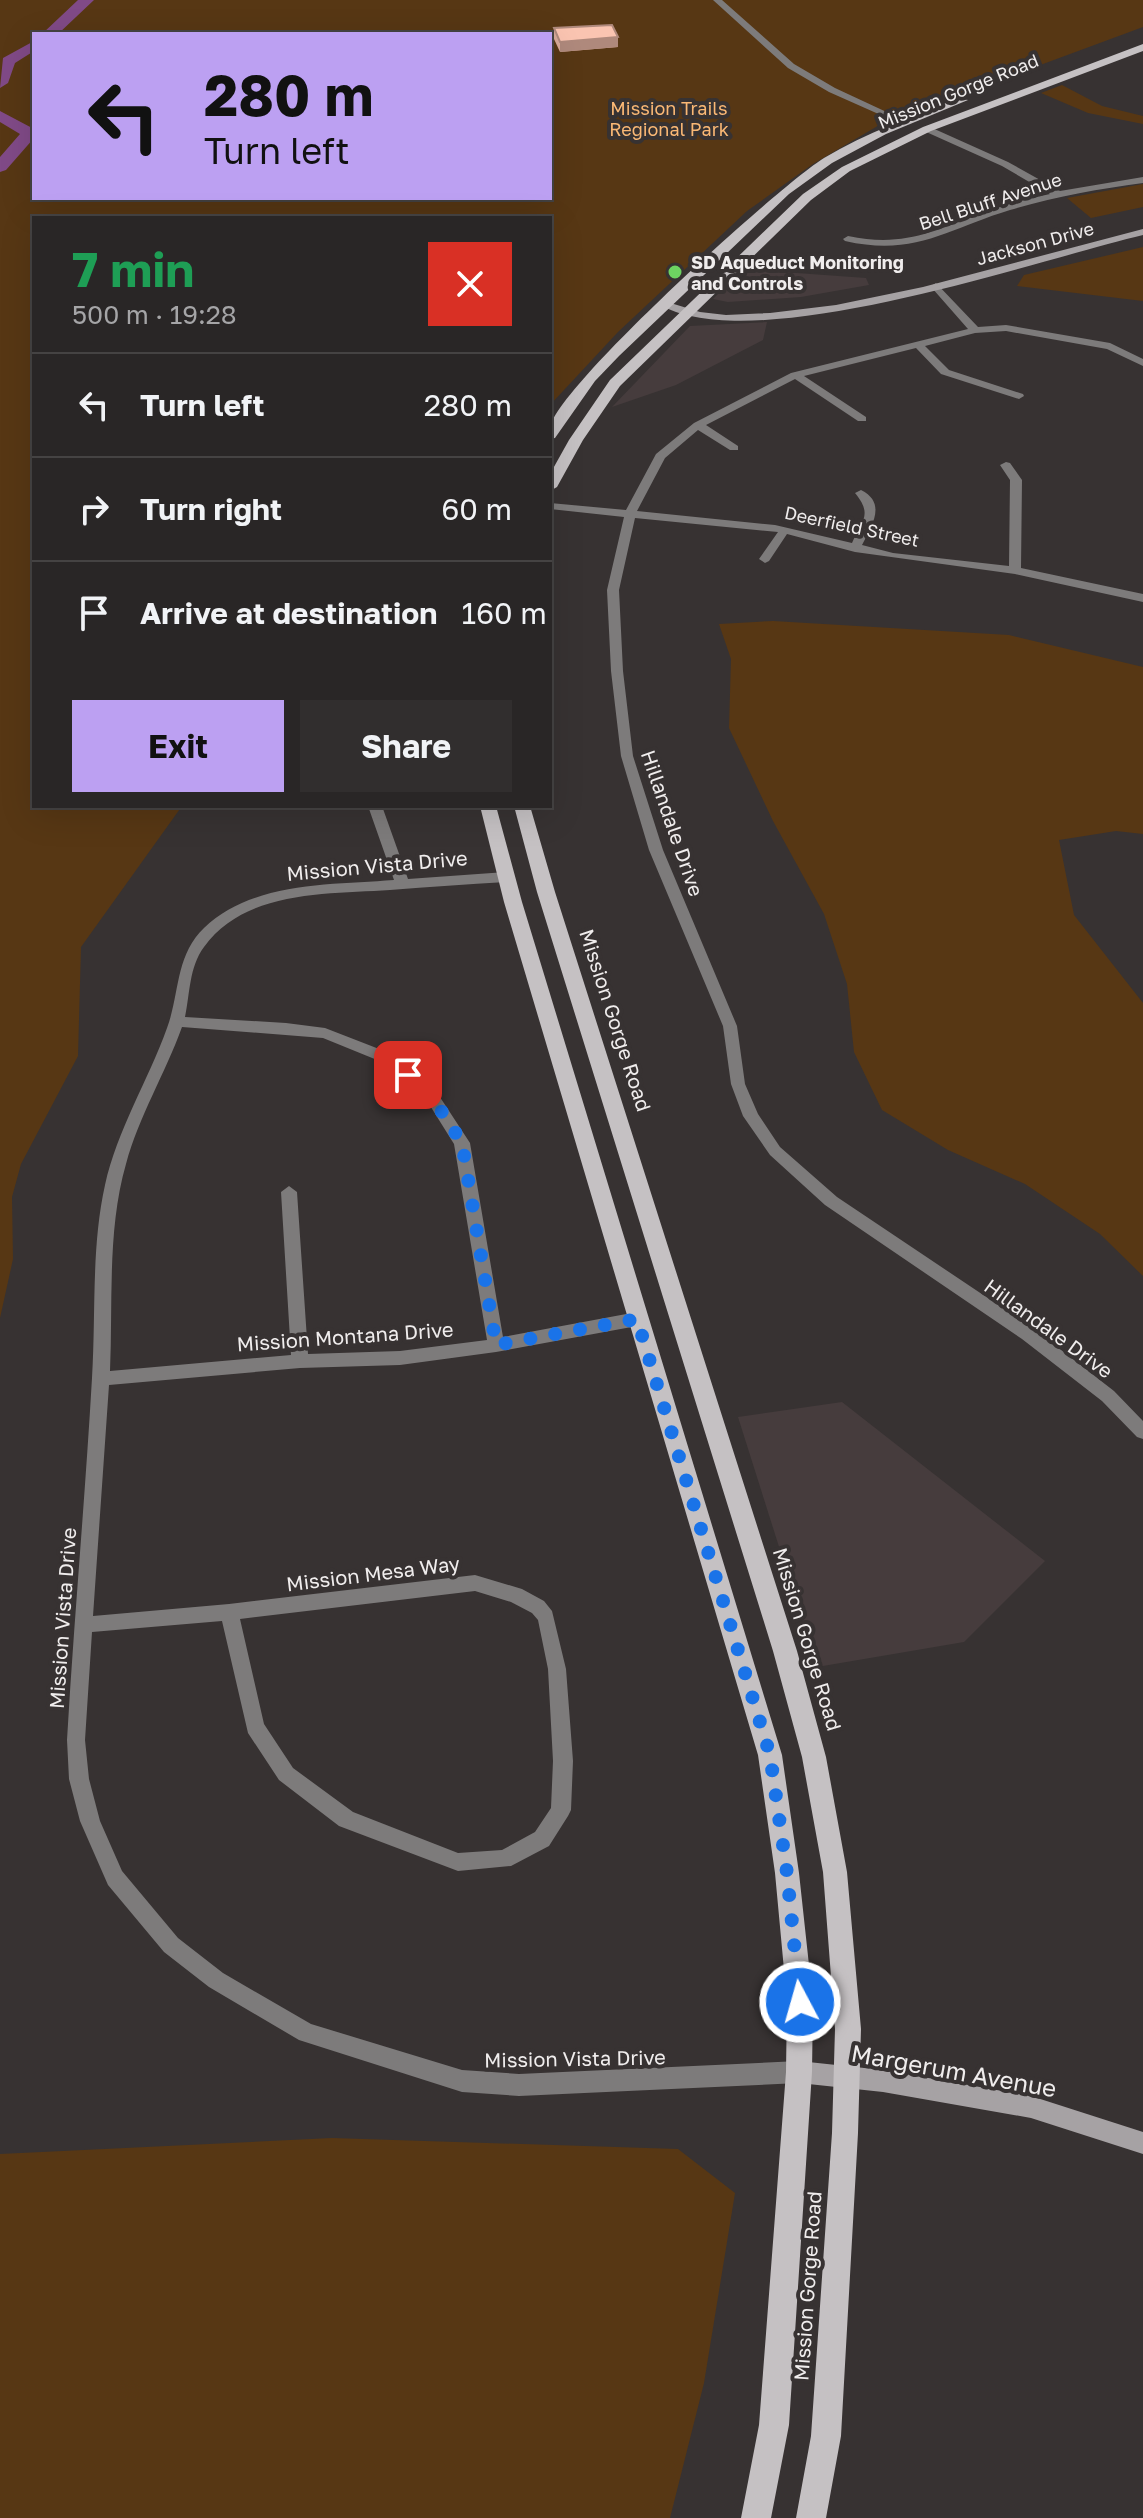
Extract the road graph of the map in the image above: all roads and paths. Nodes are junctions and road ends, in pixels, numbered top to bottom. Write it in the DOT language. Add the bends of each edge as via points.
graph roads {
  1 [pos="717,0"];
  2 [pos="1143,36"];
  3 [pos="1143,47"];
  4 [pos="1003,86"];
  5 [pos="975,96"];
  6 [pos="904,122"];
  7 [pos="927,129"];
  8 [pos="906,139"];
  9 [pos="1143,180"];
  10 [pos="1058,194"];
  11 [pos="1143,232"];
  12 [pos="848,239"];
  13 [pos="936,286"];
  14 [pos="664,304"];
  15 [pos="688,309"];
  16 [pos="975,330"];
  17 [pos="918,344"];
  18 [pos="1143,363"];
  19 [pos="795,375"];
  20 [pos="1019,396"];
  21 [pos="862,419"];
  22 [pos="698,425"];
  23 [pos="552,432"];
  24 [pos="734,448"];
  25 [pos="1006,465"];
  26 [pos="552,483"];
  27 [pos="861,493"];
  28 [pos="552,506"];
  29 [pos="630,514"];
  30 [pos="784,531"];
  31 [pos="855,549"];
  32 [pos="765,559"];
  33 [pos="1015,570"];
  34 [pos="1143,598"];
  35 [pos="376,808"];
  36 [pos="489,808"];
  37 [pos="523,808"];
  38 [pos="506,877"];
  39 [pos="402,883"];
  40 [pos="177,1022"];
  41 [pos="289,1192"];
  42 [pos="637,1319"];
  43 [pos="496,1345"];
  44 [pos="300,1361"];
  45 [pos="101,1379"];
  46 [pos="1143,1432"];
  47 [pos="229,1612"];
  48 [pos="82,1625"];
  49 [pos="799,2072"];
  50 [pos="846,2076"];
  51 [pos="1143,2143"];
  52 [pos="756,2518"];
  53 [pos="811,2518"];
  1 -- 6 [label="street" via="791,66"];
  2 -- 4 [label="main road, Mission Gorge Road"];
  3 -- 7 [label="main road, Mission Gorge Road"];
  5 -- 6 [label="main road, Mission Gorge Road"];
  6 -- 8 [label="main road"];
  6 -- 14 [label="main road, Mission Gorge Road" via="828,161 785,192"];
  7 -- 8 [label="main road, Mission Gorge Road"];
  7 -- 10 [label="street"];
  8 -- 15 [label="main road, Mission Gorge Road" via="846,169 807,197"];
  9 -- 10 [label="street, Bell Bluff Avenue"];
  10 -- 12 [label="street, Bell Bluff Avenue" via="904,245"];
  11 -- 13 [label="main road, Jackson Drive"];
  13 -- 15 [label="main road, Jackson Drive" via="894,299 790,314 706,317"];
  13 -- 16 [label="street"];
  14 -- 15 [label="main road, Jackson Drive"];
  14 -- 23 [label="main road, Mission Gorge Road" via="590,378"];
  15 -- 26 [label="main road, Mission Gorge Road" via="615,383"];
  16 -- 17 [label="street, Hillandale Drive"];
  16 -- 18 [label="street, Hillandale Drive" via="1006,328 1069,337 1110,346"];
  17 -- 19 [label="street, Hillandale Drive"];
  17 -- 20 [label="street" via="945,372"];
  19 -- 21 [label="street"];
  19 -- 22 [label="street, Hillandale Drive"];
  22 -- 24 [label="street"];
  22 -- 29 [label="street, Hillandale Drive" via="660,456"];
  25 -- 33 [label="street" via="1016,480"];
  27 -- 31 [label="street" via="872,511"];
  28 -- 29 [label="street, Deerfield Street"];
  29 -- 30 [label="street, Deerfield Street"];
  29 -- 46 [label="street, Hillandale Drive" via="613,590 627,756 656,850 730,1026 738,1084 751,1116 775,1151 831,1201 1028,1334 1108,1396"];
  30 -- 31 [label="street, Deerfield Street"];
  30 -- 32 [label="street"];
  31 -- 33 [label="street, Deerfield Street"];
  33 -- 34 [label="street, Deerfield Street"];
  35 -- 39 [label="street"];
  36 -- 38 [label="main road, Mission Gorge Road"];
  37 -- 50 [label="main road, Mission Gorge Road" via="814,1757 835,1872 848,2029"];
  38 -- 39 [label="street, Mission Vista Drive"];
  38 -- 42 [label="main road, Mission Gorge Road"];
  39 -- 40 [label="street, Mission Vista Drive" via="274,897 221,922 198,944 183,975"];
  40 -- 43 [label="street" via="325,1033 387,1058 429,1092 462,1143"];
  40 -- 45 [label="street, Mission Vista Drive" via="117,1165 109,1210"];
  41 -- 44 [label="street"];
  42 -- 43 [label="street, Mission Montana Drive"];
  42 -- 49 [label="main road, Mission Gorge Road" via="770,1755 800,2002"];
  43 -- 44 [label="street, Mission Montana Drive" via="400,1358"];
  44 -- 45 [label="street, Mission Montana Drive"];
  45 -- 48 [label="street, Mission Vista Drive"];
  47 -- 47 [label="street, Mission Mesa Way" via="255,1727 286,1774 346,1819 458,1862 504,1859 542,1839 561,1810 563,1761 557,1669 546,1617 538,1607 475,1583"];
  47 -- 48 [label="street, Mission Mesa Way"];
  48 -- 49 [label="street, Mission Vista Drive" via="76,1740 90,1821 115,1878 171,1945 216,1980 306,2033 462,2081 519,2085"];
  49 -- 50 [label="main road, Margerum Avenue"];
  49 -- 52 [label="main road, Mission Gorge Road" via="774,2425"];
  50 -- 51 [label="main road, Margerum Avenue" via="1031,2107"];
  50 -- 53 [label="main road, Mission Gorge Road" via="826,2436"];
}
